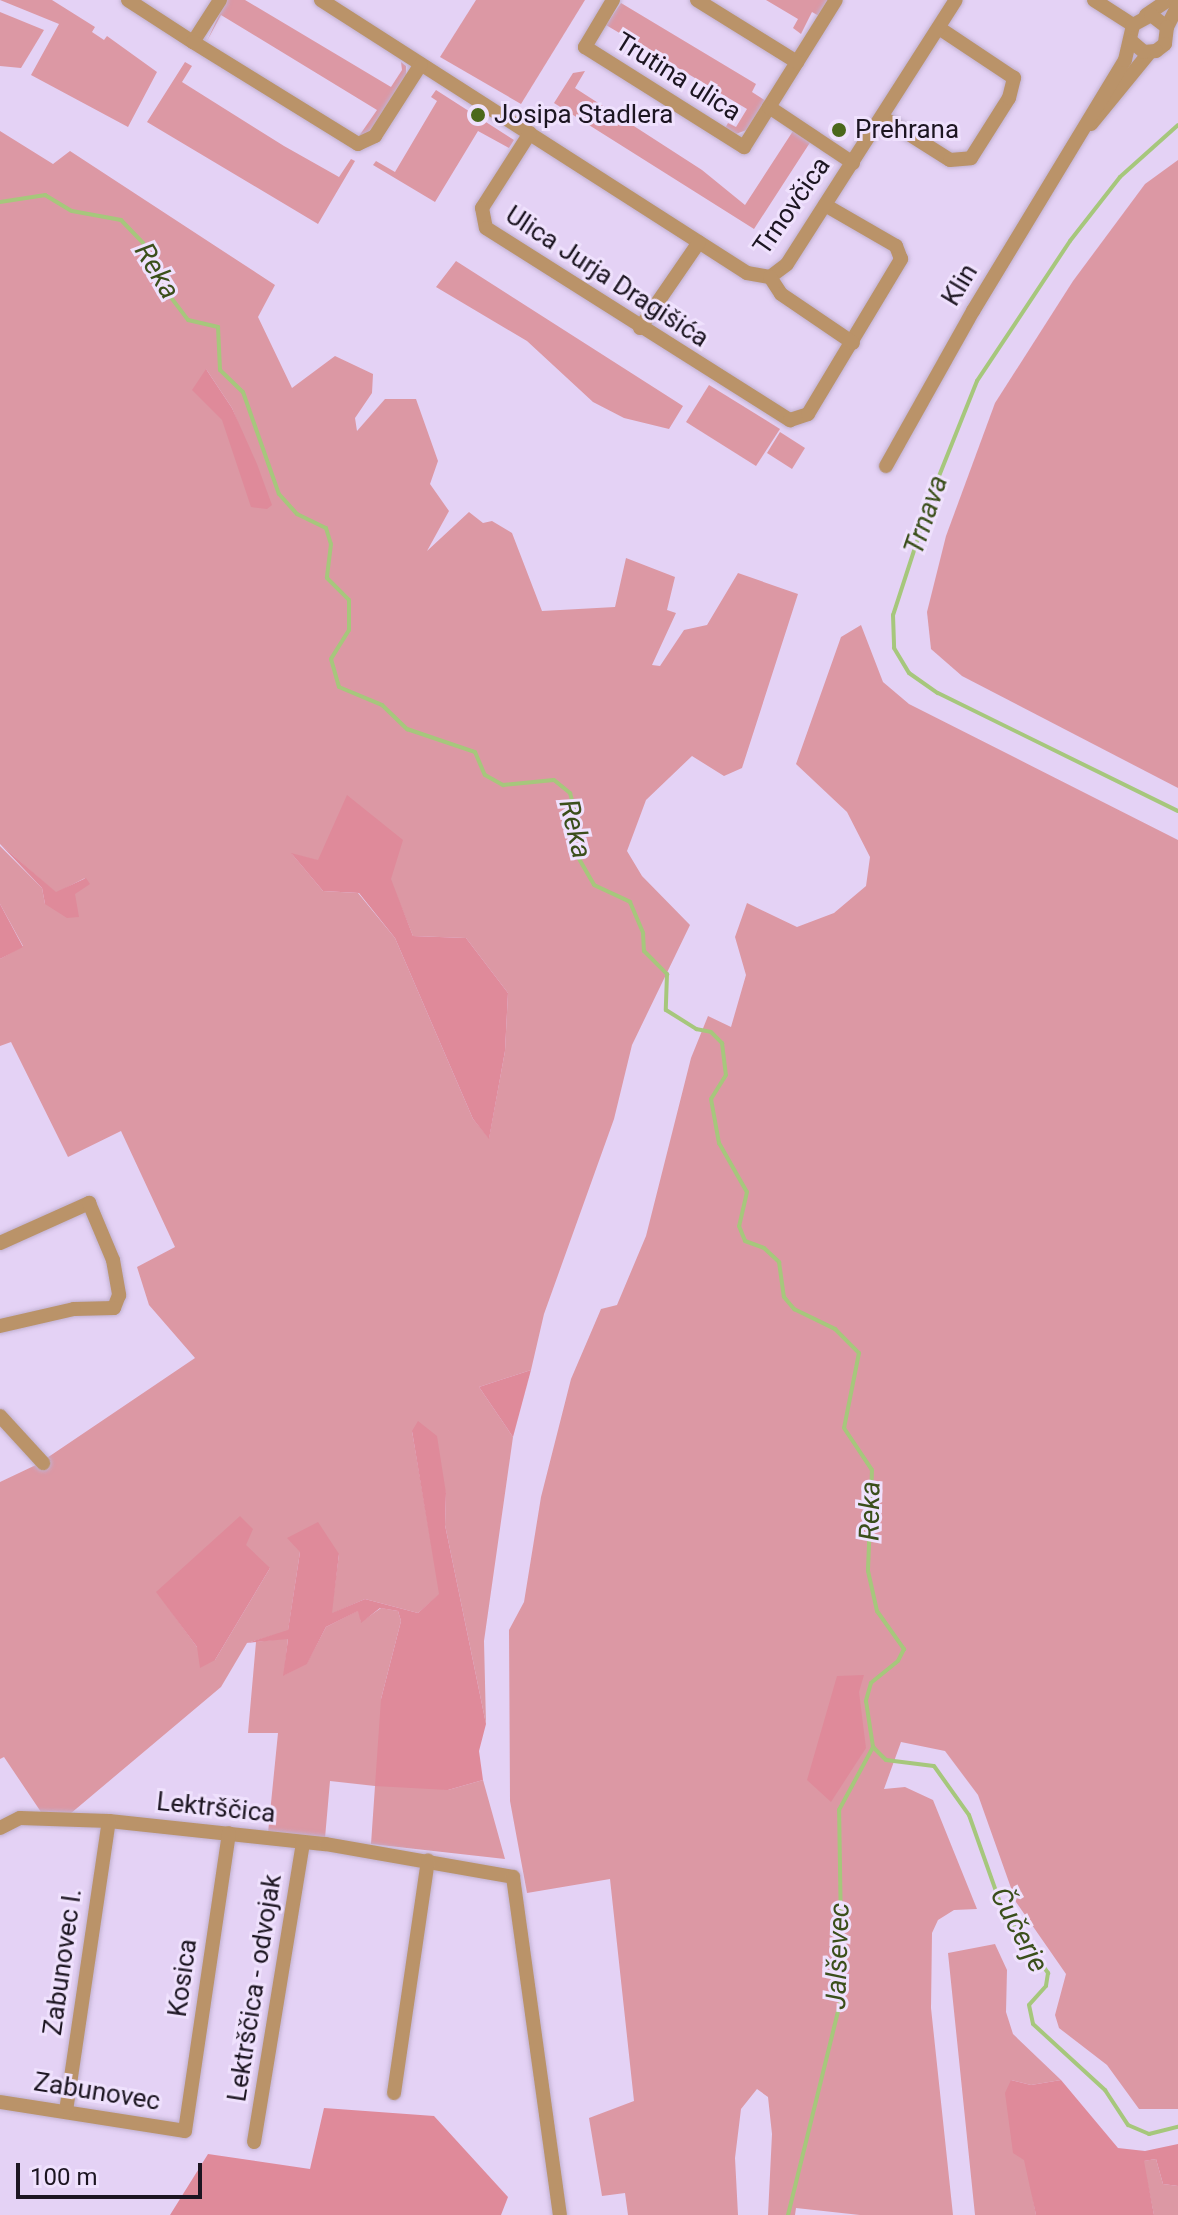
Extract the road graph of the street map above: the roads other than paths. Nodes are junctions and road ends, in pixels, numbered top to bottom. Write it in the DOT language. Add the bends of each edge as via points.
graph roads {
  1 [pos="128,0"];
  2 [pos="220,0"];
  3 [pos="321,0"];
  4 [pos="613,0"];
  5 [pos="697,0"];
  6 [pos="836,0"];
  7 [pos="956,0"];
  8 [pos="1094,0"];
  9 [pos="1168,0"];
  10 [pos="1178,5"];
  11 [pos="1146,15"];
  12 [pos="1133,25"];
  13 [pos="1167,27"];
  14 [pos="939,28"];
  15 [pos="193,42"];
  16 [pos="1132,42"];
  17 [pos="1172,48"];
  18 [pos="1150,52"];
  19 [pos="797,62"];
  20 [pos="421,64"];
  21 [pos="769,107"];
  22 [pos="882,117"];
  23 [pos="1082,132"];
  24 [pos="530,133"];
  25 [pos="853,163"];
  26 [pos="825,205"];
  27 [pos="699,242"];
  28 [pos="770,277"];
  29 [pos="640,328"];
  30 [pos="853,343"];
  31 [pos="886,466"];
  32 [pos="0,1243"];
  33 [pos="0,1326"];
  34 [pos="0,1416"];
  35 [pos="43,1463"];
  36 [pos="109,1821"];
  37 [pos="0,1828"];
  38 [pos="229,1833"];
  39 [pos="303,1842"];
  40 [pos="428,1860"];
  41 [pos="394,2093"];
  42 [pos="0,2102"];
  43 [pos="66,2111"];
  44 [pos="185,2131"];
  45 [pos="254,2142"];
  46 [pos="560,2215"];
  1 -- 15 [label="street"];
  2 -- 15 [label="street"];
  3 -- 20 [label="street"];
  4 -- 21 [label="street, Trutina ulica" via="585,47 744,147"];
  5 -- 19 [label="street"];
  6 -- 19 [label="street"];
  7 -- 14 [label="street, Trnovčica"];
  8 -- 12 [label="street"];
  9 -- 11 [label="street"];
  10 -- 13 [label="street"];
  11 -- 12 [label="street"];
  11 -- 13 [label="street" via="1157,16"];
  12 -- 16 [label="street"];
  13 -- 17 [label="street"];
  14 -- 22 [label="street, Trnovčica"];
  14 -- 22 [label="street" via="1011,74 1014,83 1002,110 964,162 950,160"];
  15 -- 20 [label="street" via="358,144 375,136"];
  16 -- 18 [label="street"];
  16 -- 23 [label="street, Klin"];
  17 -- 18 [label="street"];
  18 -- 23 [label="street, Klin"];
  19 -- 21 [label="street"];
  20 -- 24 [label="street"];
  21 -- 25 [label="street"];
  22 -- 25 [label="street, Trnovčica"];
  23 -- 31 [label="street, Klin"];
  24 -- 27 [label="street"];
  24 -- 29 [label="street, Ulica Jurja Dragišića" via="482,208 482,222"];
  25 -- 26 [label="street, Trnovčica"];
  26 -- 28 [label="street, Trnovčica" via="787,264"];
  26 -- 30 [label="street" via="901,252 900,267"];
  27 -- 28 [label="street" via="747,273"];
  27 -- 29 [label="street"];
  28 -- 30 [label="street" via="781,294"];
  29 -- 30 [label="street, Ulica Jurja Dragišića" via="784,418 797,421 808,414"];
  32 -- 33 [label="street" via="89,1203 113,1260 119,1295 114,1308 74,1309"];
  34 -- 35 [label="street"];
  36 -- 37 [label="street, Lektrščica" via="20,1818"];
  36 -- 38 [label="street, Lektrščica"];
  36 -- 43 [label="street, Zabunovec I."];
  38 -- 39 [label="street, Lektrščica"];
  38 -- 44 [label="street, Kosica"];
  39 -- 40 [label="street, Lektrščica"];
  39 -- 45 [label="street, Lektrščica - odvojak"];
  40 -- 41 [label="street"];
  40 -- 46 [label="street, Lektrščica" via="513,1877"];
  42 -- 43 [label="street, Zabunovec"];
  43 -- 44 [label="street, Zabunovec"];
}
